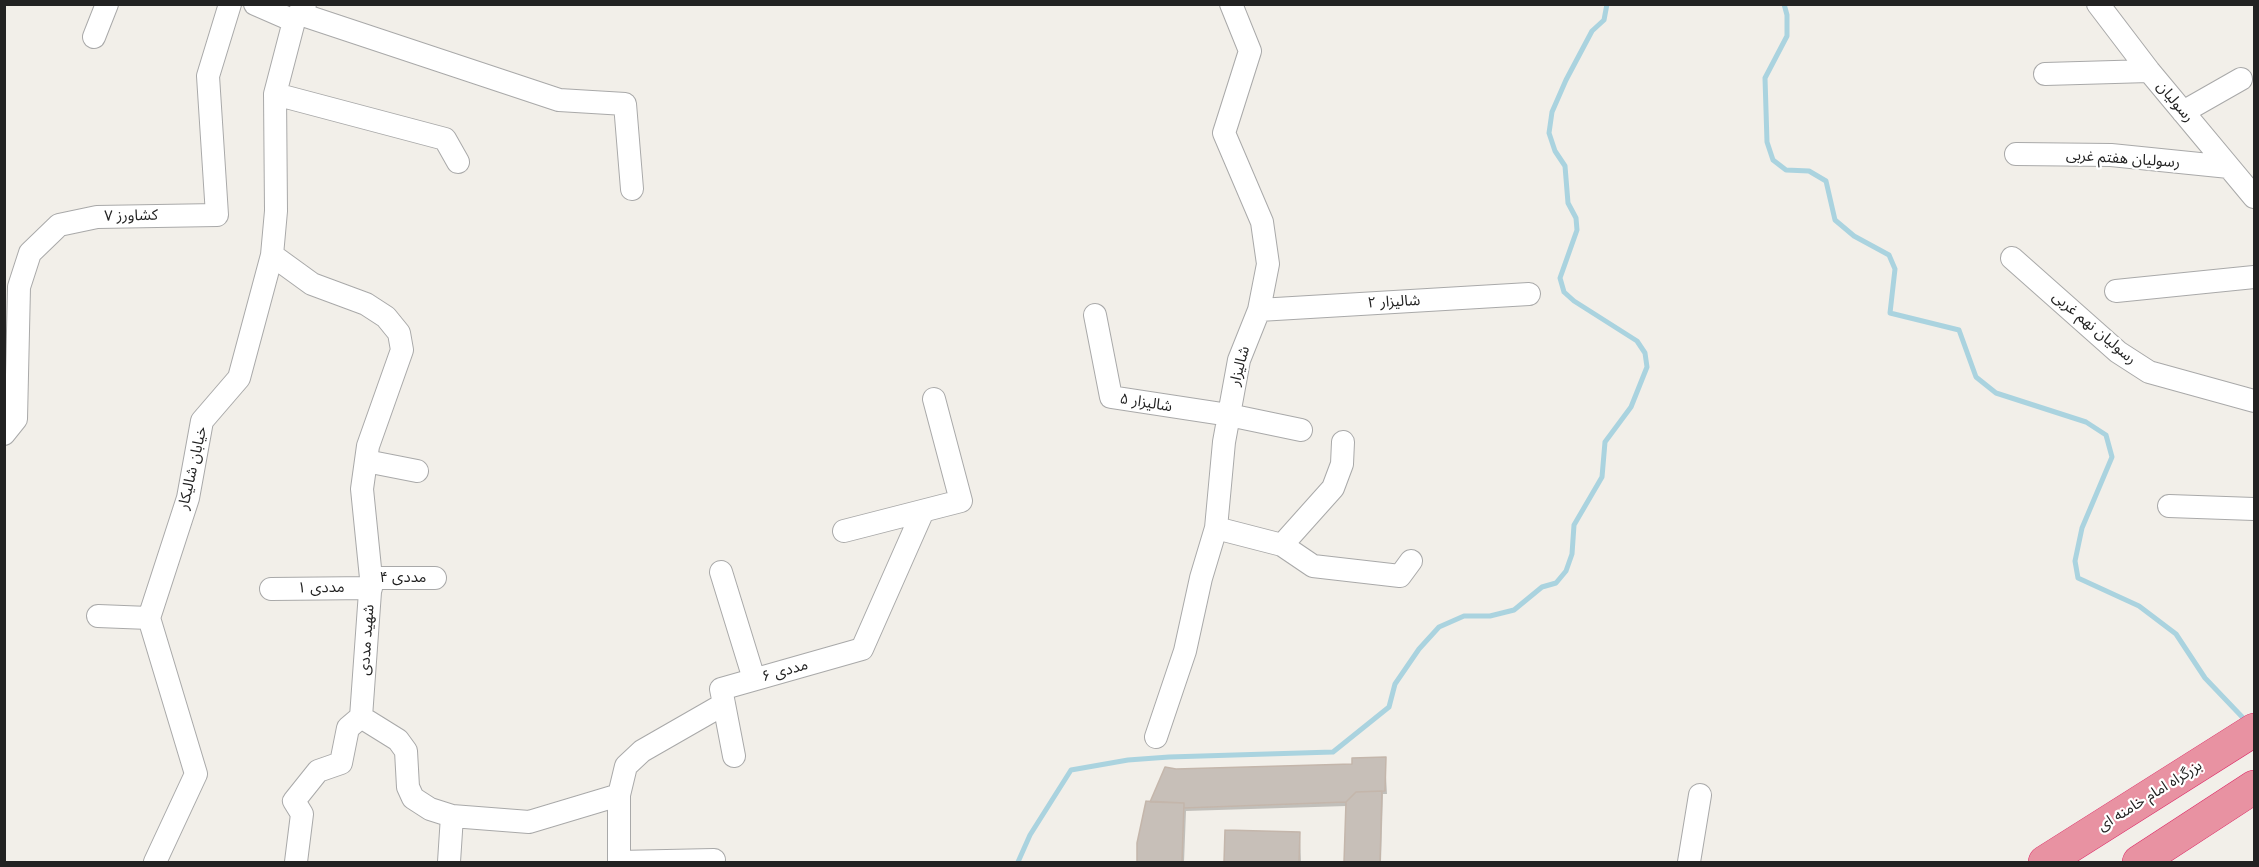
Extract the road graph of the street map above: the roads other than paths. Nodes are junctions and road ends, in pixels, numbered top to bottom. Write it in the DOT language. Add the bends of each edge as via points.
graph roads {
  1 [pos="107,4"];
  2 [pos="230,4"];
  3 [pos="255,4"];
  4 [pos="1231,4"];
  5 [pos="2098,4"];
  6 [pos="300,13"];
  7 [pos="94,37"];
  8 [pos="2149,71"];
  9 [pos="2045,74"];
  10 [pos="2241,79"];
  11 [pos="275,94"];
  12 [pos="2183,112"];
  13 [pos="2016,154"];
  14 [pos="458,162"];
  15 [pos="2229,167"];
  16 [pos="632,189"];
  17 [pos="2254,197"];
  18 [pos="272,255"];
  19 [pos="2012,258"];
  20 [pos="2254,277"];
  21 [pos="2116,291"];
  22 [pos="1529,294"];
  23 [pos="1258,310"];
  24 [pos="1095,315"];
  25 [pos="933,399"];
  26 [pos="2254,401"];
  27 [pos="1229,415"];
  28 [pos="1301,430"];
  29 [pos="4,434"];
  30 [pos="1343,441"];
  31 [pos="366,462"];
  32 [pos="417,471"];
  33 [pos="2169,506"];
  34 [pos="2254,509"];
  35 [pos="923,511"];
  36 [pos="1216,528"];
  37 [pos="843,531"];
  38 [pos="1282,545"];
  39 [pos="1411,561"];
  40 [pos="721,572"];
  41 [pos="435,578"];
  42 [pos="371,583"];
  43 [pos="271,589"];
  44 [pos="98,616"];
  45 [pos="149,618"];
  46 [pos="754,680"];
  47 [pos="724,704"];
  48 [pos="361,717"];
  49 [pos="1156,737"];
  50 [pos="2243,737"];
  51 [pos="734,756"];
  52 [pos="2254,787"];
  53 [pos="619,795"];
  54 [pos="1700,795"];
  55 [pos="452,816"];
  56 [pos="714,860"];
  57 [pos="155,862"];
  58 [pos="296,862"];
  59 [pos="449,862"];
  60 [pos="619,862"];
  61 [pos="1689,862"];
  62 [pos="2045,862"];
  63 [pos="2139,862"];
  1 -- 7 [label="street"];
  2 -- 29 [label="street, کشاورز ۷" via="208,76 217,215 98,217 59,225 30,253 19,287 16,419"];
  3 -- 6 [label="street"];
  4 -- 23 [label="street, شالیزار" via="1250,51 1224,134 1262,222 1268,264"];
  5 -- 8 [label="street, رسولیان"];
  6 -- 11 [label="street, خیابان شالیکار"];
  6 -- 16 [label="street" via="559,100 625,104"];
  8 -- 9 [label="street"];
  8 -- 12 [label="street, رسولیان"];
  10 -- 12 [label="street"];
  11 -- 14 [label="street" via="445,139"];
  11 -- 18 [label="street, خیابان شالیکار" via="276,212"];
  12 -- 15 [label="street, رسولیان"];
  13 -- 15 [label="street, رسولیان هفتم غربی" via="2111,155"];
  15 -- 17 [label="street, رسولیان"];
  18 -- 31 [label="street, شهید مددی" via="312,284 366,304 386,317 399,333 402,350"];
  18 -- 45 [label="street, خیابان شالیکار" via="239,378 202,421 188,498"];
  19 -- 26 [label="street, رسولیان نهم غربی" via="2118,352 2149,372"];
  20 -- 21 [label="street"];
  22 -- 23 [label="street, شالیزار ۲"];
  23 -- 27 [label="street, شالیزار" via="1239,360"];
  24 -- 27 [label="street, شالیزار ۵" via="1111,397"];
  25 -- 35 [label="street" via="961,501"];
  27 -- 28 [label="street"];
  27 -- 36 [label="street, شالیزار"];
  30 -- 38 [label="street" via="1342,464 1333,488"];
  31 -- 32 [label="street"];
  31 -- 42 [label="street, شهید مددی" via="362,489"];
  33 -- 34 [label="street"];
  35 -- 37 [label="street"];
  35 -- 46 [label="street, مددی ۶" via="862,649"];
  36 -- 38 [label="street"];
  36 -- 49 [label="street, شالیزار" via="1185,651"];
  38 -- 39 [label="street" via="1313,566 1400,576"];
  40 -- 46 [label="street"];
  41 -- 42 [label="street, مددی ۴"];
  42 -- 43 [label="street, مددی ۱"];
  42 -- 48 [label="street, شهید مددی"];
  44 -- 45 [label="street"];
  45 -- 57 [label="street" via="196,774"];
  46 -- 47 [label="street, مددی ۶" via="720,689"];
  47 -- 51 [label="street"];
  47 -- 53 [label="street" via="642,751 626,766"];
  48 -- 55 [label="street" via="398,740 406,751 408,788 413,798"];
  48 -- 58 [label="street" via="348,728 341,763 318,771 294,801 303,814"];
  50 -- 62 [label="highway, بزرگراه امام خامنه ای"];
  52 -- 63 [label="highway"];
  53 -- 55 [label="street" via="530,822"];
  53 -- 60 [label="street"];
  54 -- 61 [label="street"];
  55 -- 59 [label="street"];
  56 -- 60 [label="street"];
}
